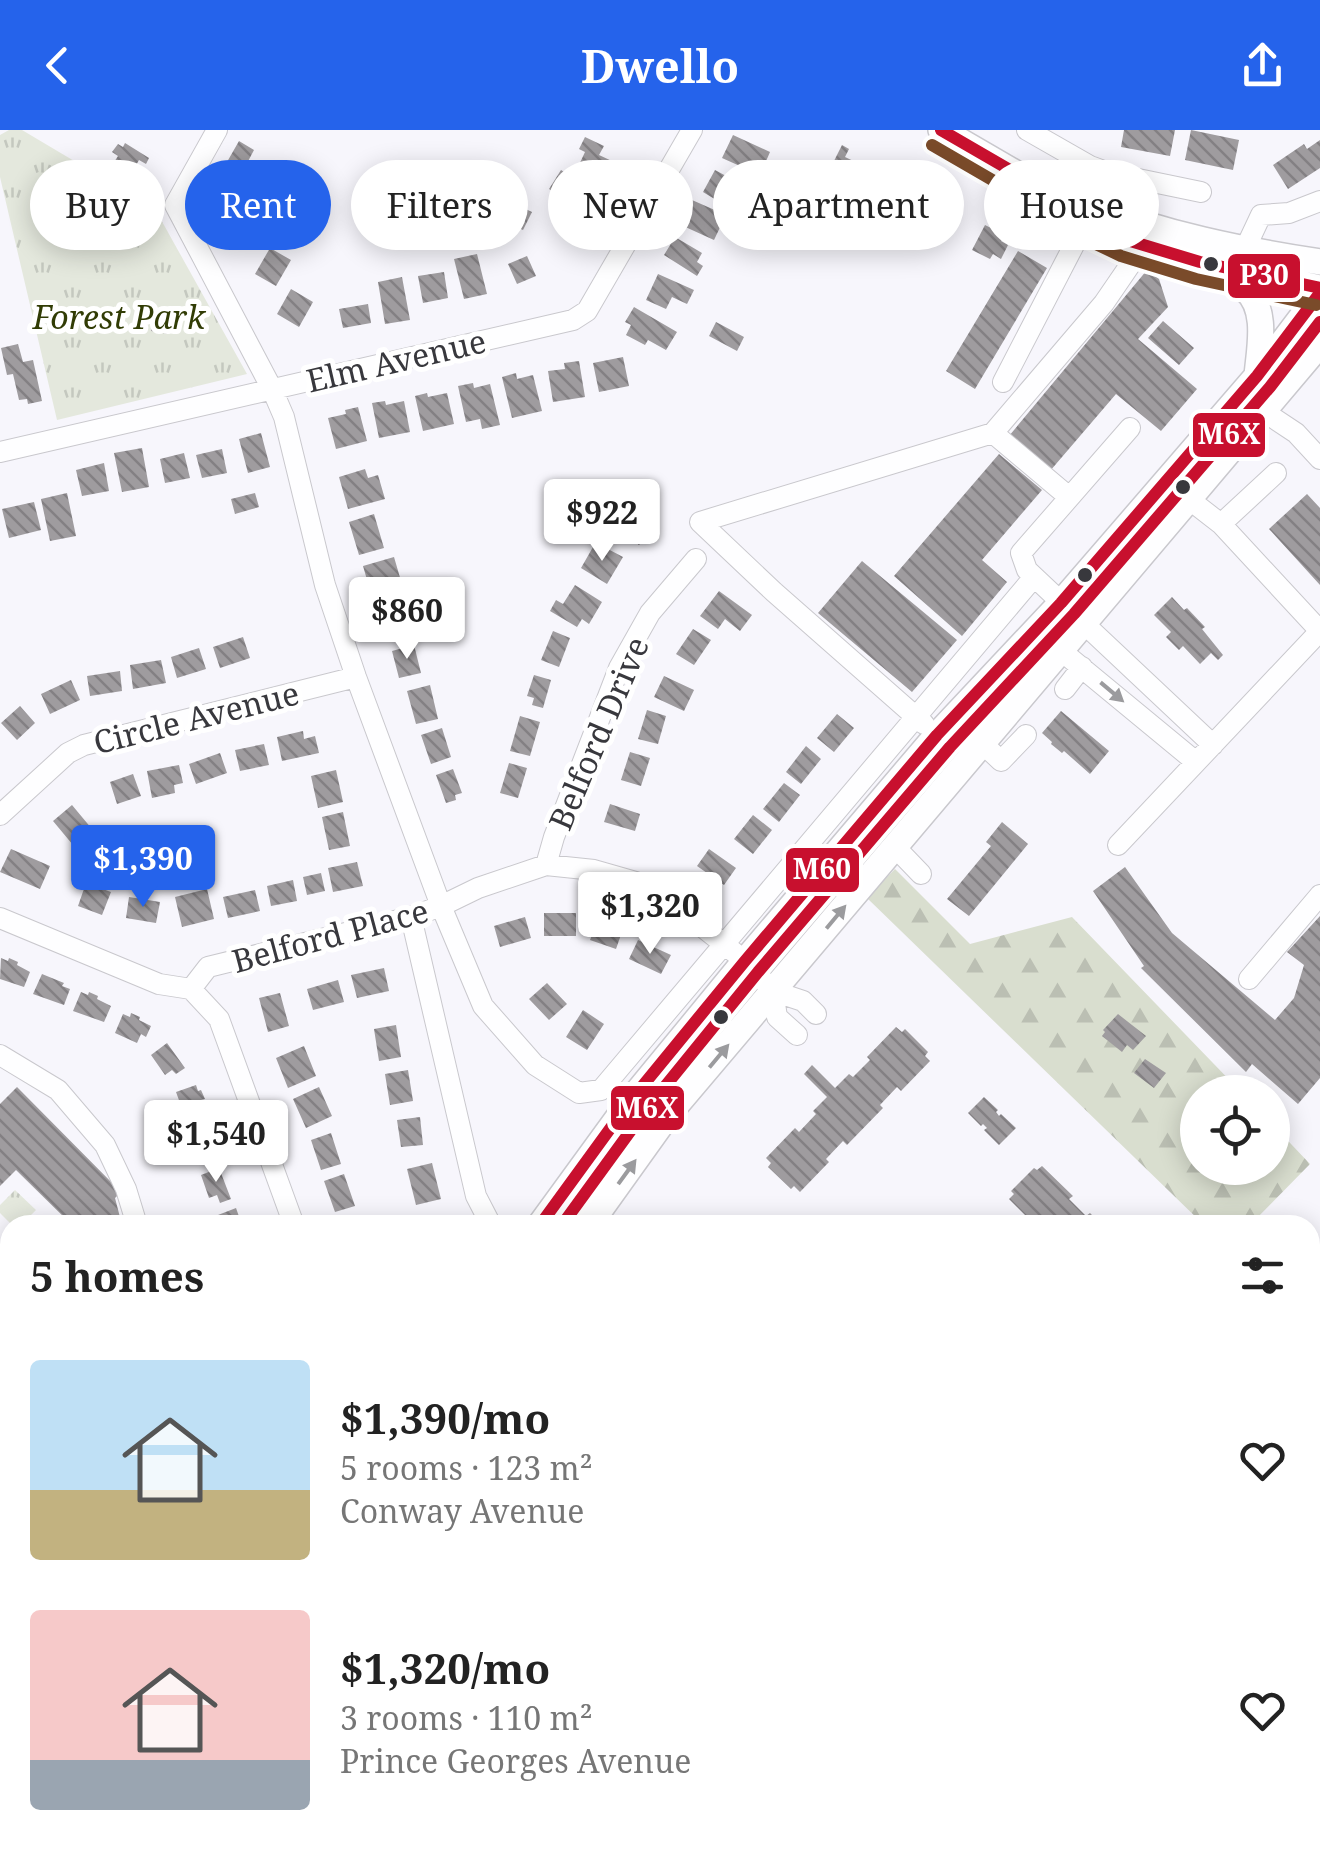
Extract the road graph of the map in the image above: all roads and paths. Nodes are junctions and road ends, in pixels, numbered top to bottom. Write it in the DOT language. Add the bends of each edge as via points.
graph roads {
  1 [pos="218,130"];
  2 [pos="692,130"];
  3 [pos="941,130"];
  4 [pos="1027,130"];
  5 [pos="993,160"];
  6 [pos="1082,160"];
  7 [pos="1159,183"];
  8 [pos="1201,192"];
  9 [pos="1320,201"];
  10 [pos="1159,228"];
  11 [pos="1245,248"];
  12 [pos="1068,250"];
  13 [pos="1132,250"];
  14 [pos="1154,250"];
  15 [pos="1159,250"];
  16 [pos="1320,262"];
  17 [pos="1320,290"];
  18 [pos="1320,344"];
  19 [pos="1257,376"];
  20 [pos="1003,382"];
  21 [pos="272,388"];
  22 [pos="1263,411"];
  23 [pos="1130,428"];
  24 [pos="993,433"];
  25 [pos="0,452"];
  26 [pos="1320,459"];
  27 [pos="1276,474"];
  28 [pos="1069,497"];
  29 [pos="1190,500"];
  30 [pos="1221,524"];
  31 [pos="696,559"];
  32 [pos="1034,578"];
  33 [pos="1060,604"];
  34 [pos="1084,624"];
  35 [pos="1036,630"];
  36 [pos="1320,631"];
  37 [pos="1061,650"];
  38 [pos="1082,667"];
  39 [pos="356,677"];
  40 [pos="1065,690"];
  41 [pos="916,717"];
  42 [pos="937,735"];
  43 [pos="1026,735"];
  44 [pos="982,743"];
  45 [pos="1212,745"];
  46 [pos="1196,762"];
  47 [pos="0,815"];
  48 [pos="1118,844"];
  49 [pos="895,847"];
  50 [pos="546,865"];
  51 [pos="921,874"];
  52 [pos="1320,895"];
  53 [pos="441,906"];
  54 [pos="411,917"];
  55 [pos="0,918"];
  56 [pos="724,943"];
  57 [pos="745,961"];
  58 [pos="1249,979"];
  59 [pos="191,989"];
  60 [pos="773,991"];
  61 [pos="816,1014"];
  62 [pos="797,1035"];
  63 [pos="0,1055"];
  64 [pos="134,1215"];
  65 [pos="290,1215"];
  66 [pos="486,1215"];
  67 [pos="547,1215"];
  68 [pos="596,1215"];
  1 -- 21 [label="street" via="175,205"];
  2 -- 21 [label="street, Elm Avenue" via="587,310 573,320"];
  3 -- 5 [label="main road"];
  4 -- 6 [label="street"];
  7 -- 8 [label="street"];
  9 -- 11 [label="street" via="1260,216"];
  10 -- 11 [label="main road"];
  11 -- 16 [label="main road"];
  12 -- 20 [label="street"];
  13 -- 24 [label="street" via="1104,304"];
  14 -- 19 [label="main road" via="1227,279 1252,297 1260,321"];
  15 -- 17 [label="main road"];
  17 -- 19 [label="main road"];
  18 -- 22 [label="main road"];
  19 -- 33 [label="main road"];
  21 -- 25 [label="street, Elm Avenue"];
  21 -- 39 [label="street"];
  22 -- 26 [label="street"];
  22 -- 29 [label="main road"];
  23 -- 28 [label="street"];
  24 -- 28 [label="street"];
  24 -- 41 [label="street" via="700,522"];
  27 -- 30 [label="street"];
  28 -- 32 [label="street" via="1021,554"];
  29 -- 30 [label="street"];
  29 -- 34 [label="main road"];
  30 -- 36 [label="street"];
  31 -- 50 [label="street, Belford Drive" via="650,613 618,668"];
  32 -- 33 [label="street"];
  32 -- 41 [label="street"];
  33 -- 34 [label="street"];
  33 -- 35 [label="main road"];
  34 -- 37 [label="main road"];
  34 -- 45 [label="street"];
  35 -- 37 [label="street"];
  35 -- 42 [label="main road"];
  36 -- 45 [label="street"];
  37 -- 38 [label="street"];
  37 -- 44 [label="main road"];
  38 -- 40 [label="street"];
  38 -- 46 [label="street, one-way"];
  39 -- 47 [label="street, Circle Avenue" via="84,745"];
  39 -- 53 [label="street"];
  41 -- 42 [label="street"];
  41 -- 56 [label="street"];
  42 -- 57 [label="main road"];
  43 -- 44 [label="street" via="1001,761"];
  44 -- 49 [label="main road"];
  45 -- 46 [label="street"];
  46 -- 48 [label="street"];
  49 -- 51 [label="street"];
  60 -- 49 [label="main road, one-way"];
  50 -- 53 [label="street, Belford Place"];
  50 -- 56 [label="street, Belford Place" via="636,882"];
  52 -- 58 [label="street"];
  53 -- 54 [label="street, Belford Place"];
  53 -- 56 [label="street" via="483,1006 535,1065 579,1093 601,1090"];
  54 -- 59 [label="street, Belford Place" via="208,967"];
  54 -- 66 [label="street"];
  55 -- 59 [label="street" via="159,984"];
  56 -- 57 [label="street, Belford Place"];
  57 -- 60 [label="street, Belford Place"];
  57 -- 67 [label="main road"];
  59 -- 65 [label="street" via="219,1018"];
  60 -- 61 [label="street" via="803,1001"];
  60 -- 62 [label="street" via="777,1017"];
  68 -- 60 [label="main road, one-way" via="667,1116"];
  63 -- 64 [label="street" via="58,1090 105,1146"];
}
